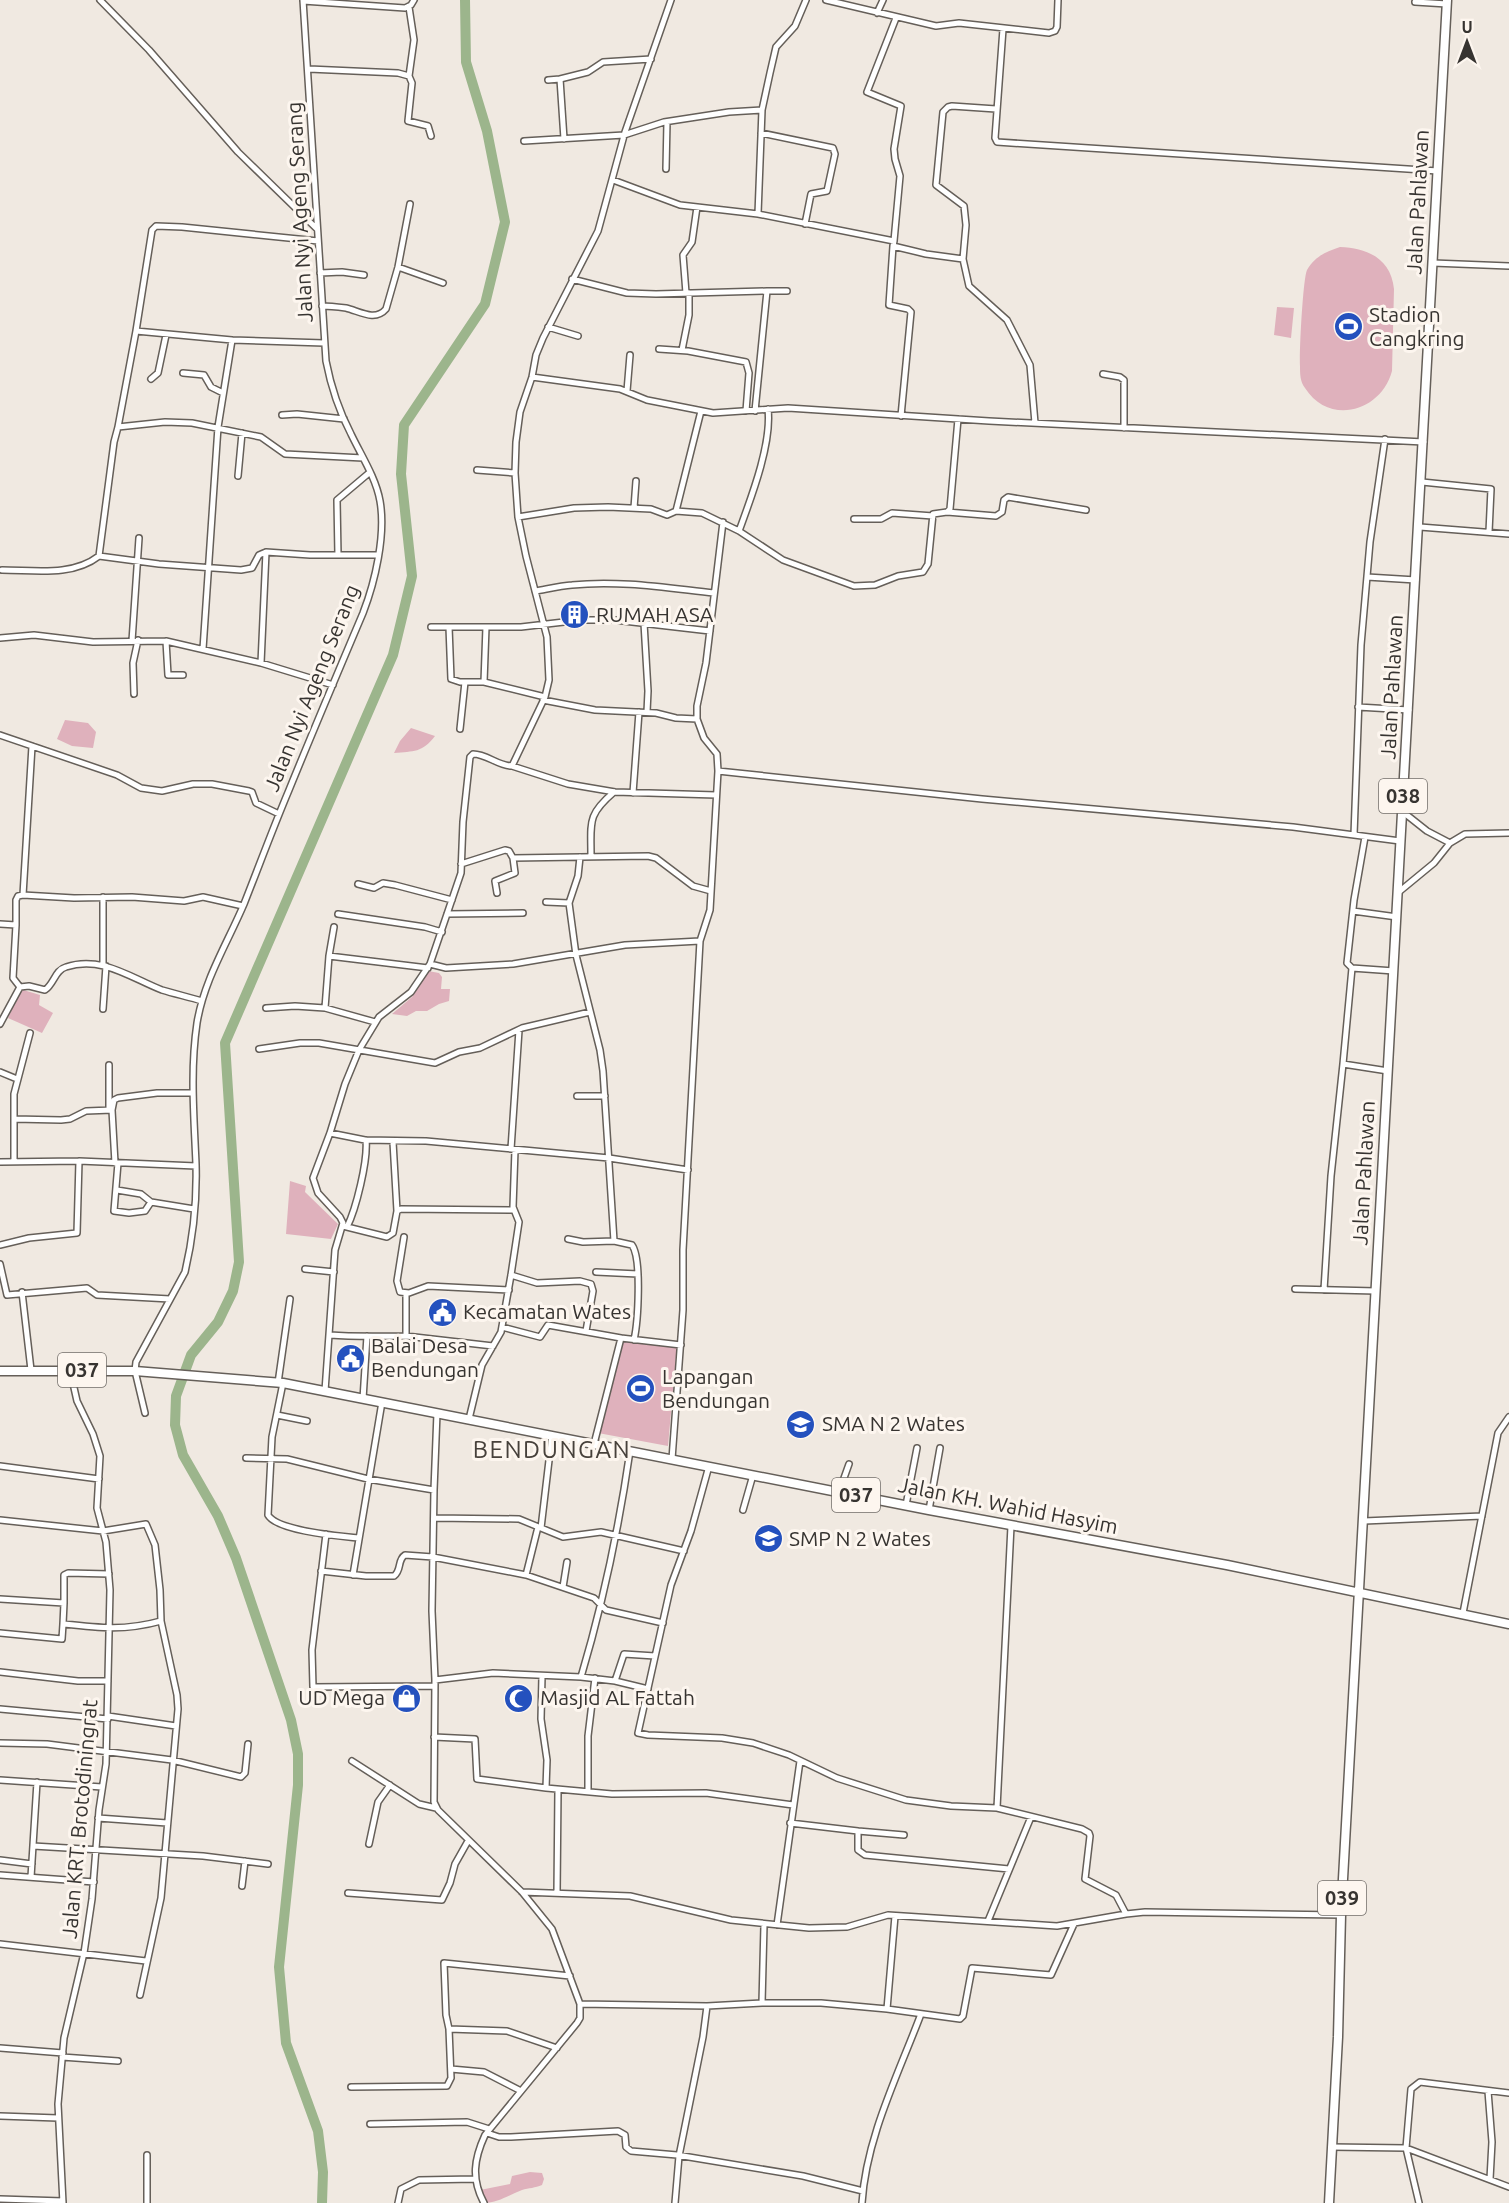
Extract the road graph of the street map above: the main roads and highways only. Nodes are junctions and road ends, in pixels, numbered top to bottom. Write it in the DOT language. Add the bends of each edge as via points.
graph roads {
  1 [pos="1447,2"];
  2 [pos="0,1371"];
  3 [pos="1360,1592"];
  4 [pos="1509,1624"];
  5 [pos="1329,2203"];
  1 -- 3 [label="main road, Jalan Pahlawan / 038" via="1420,527 1402,812 1396,841 1394,971 1371,1291"];
  2 -- 3 [label="main road, Jalan KH. Wahid Hasyim / 037" via="135,1371 325,1390"];
  3 -- 4 [label="main road, Jalan KH. Wahid Hasyim / 037"];
  3 -- 5 [label="main road, 039"];
}
